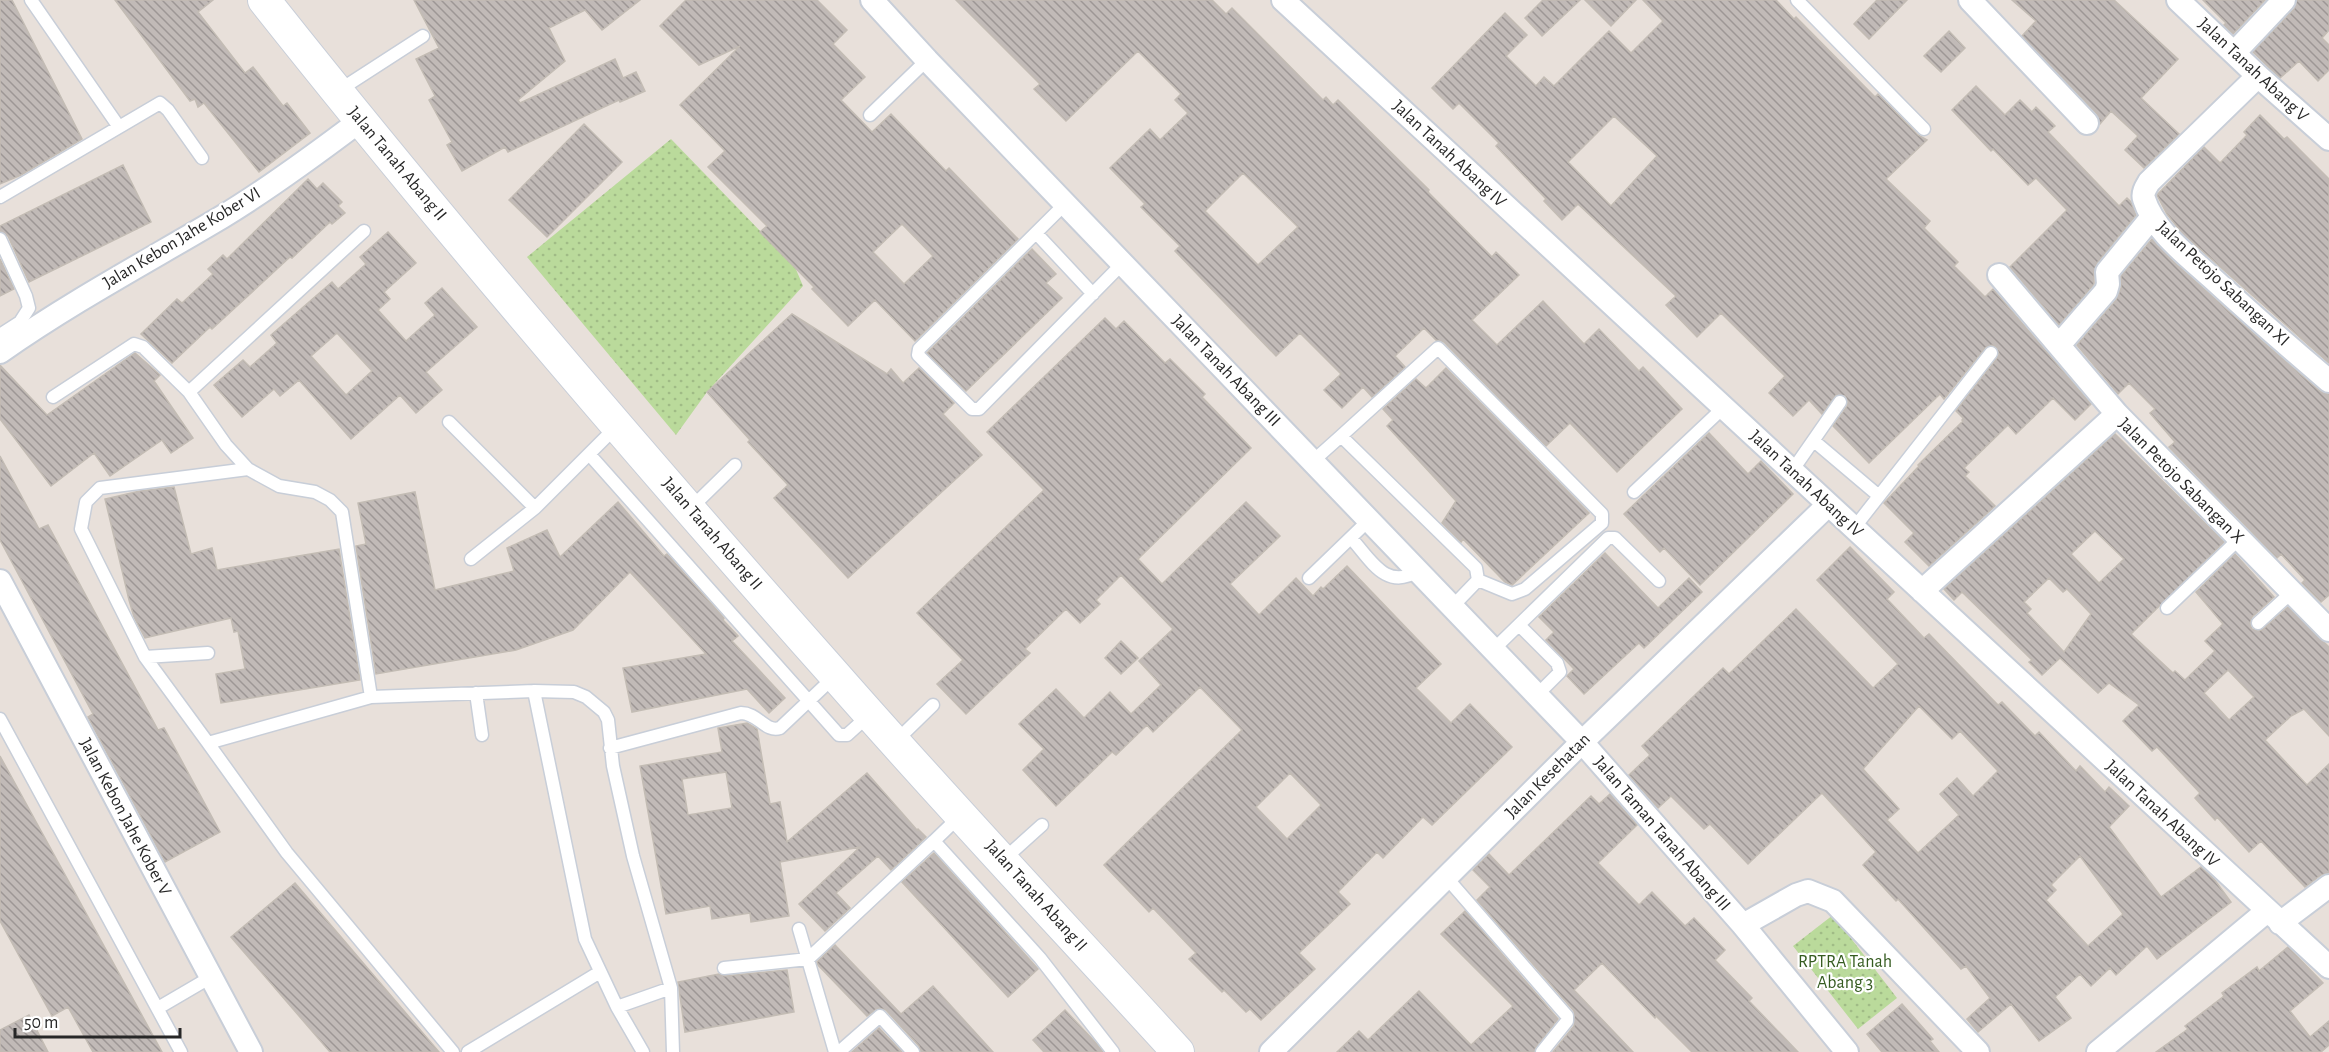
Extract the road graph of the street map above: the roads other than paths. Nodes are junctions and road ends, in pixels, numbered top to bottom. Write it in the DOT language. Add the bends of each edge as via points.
graph roads {
  1 [pos="31,0"];
  2 [pos="264,0"];
  3 [pos="872,0"];
  4 [pos="1283,0"];
  5 [pos="1797,0"];
  6 [pos="1970,0"];
  7 [pos="2178,0"];
  8 [pos="2284,0"];
  9 [pos="423,36"];
  10 [pos="2234,53"];
  11 [pos="927,60"];
  12 [pos="2258,76"];
  13 [pos="337,92"];
  14 [pos="870,115"];
  15 [pos="361,120"];
  16 [pos="2087,123"];
  17 [pos="119,127"];
  18 [pos="1924,129"];
  19 [pos="2329,139"];
  20 [pos="202,158"];
  21 [pos="0,197"];
  22 [pos="1065,204"];
  23 [pos="2152,217"];
  24 [pos="364,231"];
  25 [pos="1036,233"];
  26 [pos="0,239"];
  27 [pos="1123,263"];
  28 [pos="1999,275"];
  29 [pos="1093,294"];
  30 [pos="0,335"];
  31 [pos="2059,345"];
  32 [pos="0,352"];
  33 [pos="1990,353"];
  34 [pos="2329,381"];
  35 [pos="189,392"];
  36 [pos="53,397"];
  37 [pos="1840,402"];
  38 [pos="1723,408"];
  39 [pos="2117,414"];
  40 [pos="449,422"];
  41 [pos="617,426"];
  42 [pos="1341,436"];
  43 [pos="1814,441"];
  44 [pos="589,454"];
  45 [pos="1313,461"];
  46 [pos="735,465"];
  47 [pos="248,469"];
  48 [pos="1792,471"];
  49 [pos="1634,492"];
  50 [pos="1879,496"];
  51 [pos="1828,505"];
  52 [pos="535,508"];
  53 [pos="690,509"];
  54 [pos="1369,520"];
  55 [pos="1854,528"];
  56 [pos="1351,538"];
  57 [pos="2239,539"];
  58 [pos="471,559"];
  59 [pos="1418,572"];
  60 [pos="1309,578"];
  61 [pos="1478,580"];
  62 [pos="0,581"];
  63 [pos="1659,581"];
  64 [pos="1922,591"];
  65 [pos="2291,593"];
  66 [pos="1452,607"];
  67 [pos="2167,608"];
  68 [pos="2258,623"];
  69 [pos="1519,625"];
  70 [pos="2329,630"];
  71 [pos="1494,650"];
  72 [pos="208,653"];
  73 [pos="145,657"];
  74 [pos="835,676"];
  75 [pos="534,691"];
  76 [pos="476,693"];
  77 [pos="1537,695"];
  78 [pos="371,698"];
  79 [pos="807,701"];
  80 [pos="933,705"];
  81 [pos="870,714"];
  82 [pos="0,719"];
  83 [pos="482,735"];
  84 [pos="896,742"];
  85 [pos="1582,742"];
  86 [pos="208,743"];
  87 [pos="610,748"];
  88 [pos="962,814"];
  89 [pos="1042,825"];
  90 [pos="934,840"];
  91 [pos="1003,860"];
  92 [pos="1446,878"];
  93 [pos="2329,886"];
  94 [pos="2273,917"];
  95 [pos="1743,925"];
  96 [pos="799,929"];
  97 [pos="808,959"];
  98 [pos="2329,967"];
  99 [pos="724,968"];
  100 [pos="600,972"];
  101 [pos="211,976"];
  102 [pos="671,988"];
  103 [pos="617,1007"];
  104 [pos="158,1008"];
  105 [pos="181,1052"];
  106 [pos="251,1052"];
  107 [pos="453,1052"];
  108 [pos="468,1052"];
  109 [pos="643,1052"];
  110 [pos="674,1052"];
  111 [pos="835,1052"];
  112 [pos="839,1052"];
  113 [pos="913,1052"];
  114 [pos="1113,1052"];
  115 [pos="1178,1052"];
  116 [pos="1271,1052"];
  117 [pos="1542,1052"];
  118 [pos="1847,1052"];
  119 [pos="1978,1052"];
  120 [pos="2098,1052"];
  1 -- 17 [label="lane"];
  2 -- 13 [label="street, Jalan Tanah Abang II"];
  3 -- 11 [label="street, Jalan Tanah Abang III"];
  4 -- 38 [label="street, Jalan Tanah Abang IV"];
  5 -- 18 [label="lane"];
  6 -- 16 [label="street"];
  7 -- 10 [label="street, Jalan Tanah Abang V"];
  8 -- 10 [label="street"];
  9 -- 13 [label="lane"];
  10 -- 12 [label="street, Jalan Tanah Abang V"];
  11 -- 14 [label="lane"];
  11 -- 22 [label="street, Jalan Tanah Abang III"];
  12 -- 19 [label="street, Jalan Tanah Abang V"];
  12 -- 23 [label="street, Jalan Petojo Sabangan XI" via="2148,182 2143,194"];
  13 -- 15 [label="street, Jalan Tanah Abang II"];
  15 -- 32 [label="street, Jalan Kebon Jahe Kober VI" via="224,216 87,295"];
  15 -- 41 [label="street, Jalan Tanah Abang II"];
  17 -- 20 [label="lane" via="160,103"];
  17 -- 21 [label="lane"];
  22 -- 25 [label="lane"];
  22 -- 27 [label="street, Jalan Tanah Abang III"];
  23 -- 31 [label="street" via="2107,272 2106,291"];
  23 -- 34 [label="street, Jalan Petojo Sabangan XI" via="2208,274"];
  24 -- 35 [label="lane"];
  25 -- 29 [label="lane"];
  25 -- 29 [label="lane" via="919,348 918,355 972,409 979,409"];
  26 -- 30 [label="lane" via="29,308 21,321"];
  27 -- 29 [label="lane"];
  27 -- 45 [label="street, Jalan Tanah Abang III"];
  28 -- 31 [label="street"];
  31 -- 39 [label="street"];
  33 -- 50 [label="lane"];
  35 -- 36 [label="lane" via="143,347 134,344"];
  35 -- 47 [label="lane"];
  37 -- 43 [label="lane"];
  38 -- 48 [label="street, Jalan Tanah Abang IV"];
  38 -- 49 [label="lane"];
  39 -- 57 [label="street, Jalan Petojo Sabangan X"];
  39 -- 64 [label="street, Jalan Petojo Sabangan X"];
  40 -- 52 [label="lane"];
  41 -- 44 [label="lane"];
  41 -- 53 [label="street, Jalan Tanah Abang II"];
  42 -- 45 [label="lane"];
  42 -- 61 [label="lane" via="1476,568"];
  42 -- 61 [label="lane" via="1438,348 1602,514 1602,523 1525,589 1512,594"];
  43 -- 48 [label="lane"];
  43 -- 50 [label="lane"];
  44 -- 52 [label="lane"];
  44 -- 79 [label="lane"];
  45 -- 54 [label="street, Jalan Tanah Abang III"];
  46 -- 53 [label="lane"];
  47 -- 73 [label="lane" via="100,488 86,502 81,529"];
  47 -- 78 [label="lane" via="279,486 315,492 342,512"];
  48 -- 51 [label="street, Jalan Tanah Abang IV"];
  50 -- 55 [label="lane"];
  51 -- 55 [label="street, Jalan Tanah Abang IV"];
  51 -- 85 [label="street, Jalan Kesehatan"];
  52 -- 58 [label="lane"];
  53 -- 74 [label="street, Jalan Tanah Abang II"];
  54 -- 56 [label="lane"];
  54 -- 59 [label="street, Jalan Tanah Abang III"];
  55 -- 64 [label="street, Jalan Tanah Abang IV"];
  56 -- 59 [label="lane" via="1382,573 1395,579"];
  56 -- 60 [label="lane"];
  57 -- 65 [label="street, Jalan Petojo Sabangan X"];
  57 -- 67 [label="lane"];
  59 -- 66 [label="street, Jalan Tanah Abang III"];
  61 -- 66 [label="lane"];
  62 -- 101 [label="street, Jalan Kebon Jahe Kober V"];
  63 -- 69 [label="lane" via="1615,538 1608,538"];
  64 -- 94 [label="street, Jalan Tanah Abang IV"];
  65 -- 68 [label="lane"];
  65 -- 70 [label="street, Jalan Petojo Sabangan X"];
  66 -- 71 [label="street, Jalan Tanah Abang III"];
  69 -- 71 [label="lane"];
  69 -- 77 [label="lane" via="1557,663 1560,672"];
  71 -- 77 [label="street, Jalan Tanah Abang III"];
  72 -- 73 [label="lane"];
  73 -- 86 [label="lane"];
  74 -- 79 [label="lane"];
  74 -- 81 [label="street, Jalan Tanah Abang II"];
  75 -- 76 [label="lane"];
  75 -- 87 [label="lane" via="574,692 586,697 608,720"];
  75 -- 100 [label="lane" via="585,939"];
  76 -- 78 [label="lane"];
  76 -- 83 [label="lane"];
  77 -- 85 [label="street, Jalan Tanah Abang III"];
  78 -- 86 [label="lane"];
  79 -- 81 [label="lane" via="839,735 847,735"];
  79 -- 87 [label="lane" via="780,728 769,728 752,714 741,713"];
  80 -- 84 [label="lane"];
  81 -- 84 [label="street, Jalan Tanah Abang II"];
  82 -- 104 [label="lane"];
  84 -- 88 [label="street, Jalan Tanah Abang II"];
  85 -- 92 [label="street, Jalan Kesehatan"];
  85 -- 95 [label="street, Jalan Taman Tanah Abang III"];
  86 -- 107 [label="lane" via="287,854"];
  87 -- 102 [label="lane" via="633,856"];
  88 -- 90 [label="lane"];
  88 -- 91 [label="street, Jalan Tanah Abang II"];
  89 -- 91 [label="lane"];
  90 -- 97 [label="lane"];
  90 -- 114 [label="lane" via="1029,944"];
  91 -- 115 [label="street, Jalan Tanah Abang II"];
  92 -- 116 [label="street, Jalan Kesehatan"];
  92 -- 117 [label="lane" via="1567,1016"];
  93 -- 94 [label="street"];
  94 -- 98 [label="street, Jalan Tanah Abang IV"];
  94 -- 120 [label="street"];
  95 -- 118 [label="street, Jalan Taman Tanah Abang III"];
  95 -- 119 [label="street, Jalan Taman Tanah Abang III" via="1808,891 1833,901"];
  96 -- 97 [label="lane"];
  97 -- 99 [label="lane"];
  97 -- 111 [label="lane"];
  100 -- 103 [label="lane"];
  100 -- 108 [label="lane"];
  101 -- 104 [label="lane"];
  101 -- 106 [label="street, Jalan Kebon Jahe Kober V"];
  102 -- 103 [label="lane"];
  102 -- 110 [label="lane"];
  103 -- 109 [label="lane"];
  104 -- 105 [label="lane"];
  112 -- 113 [label="lane" via="880,1016"];
}
